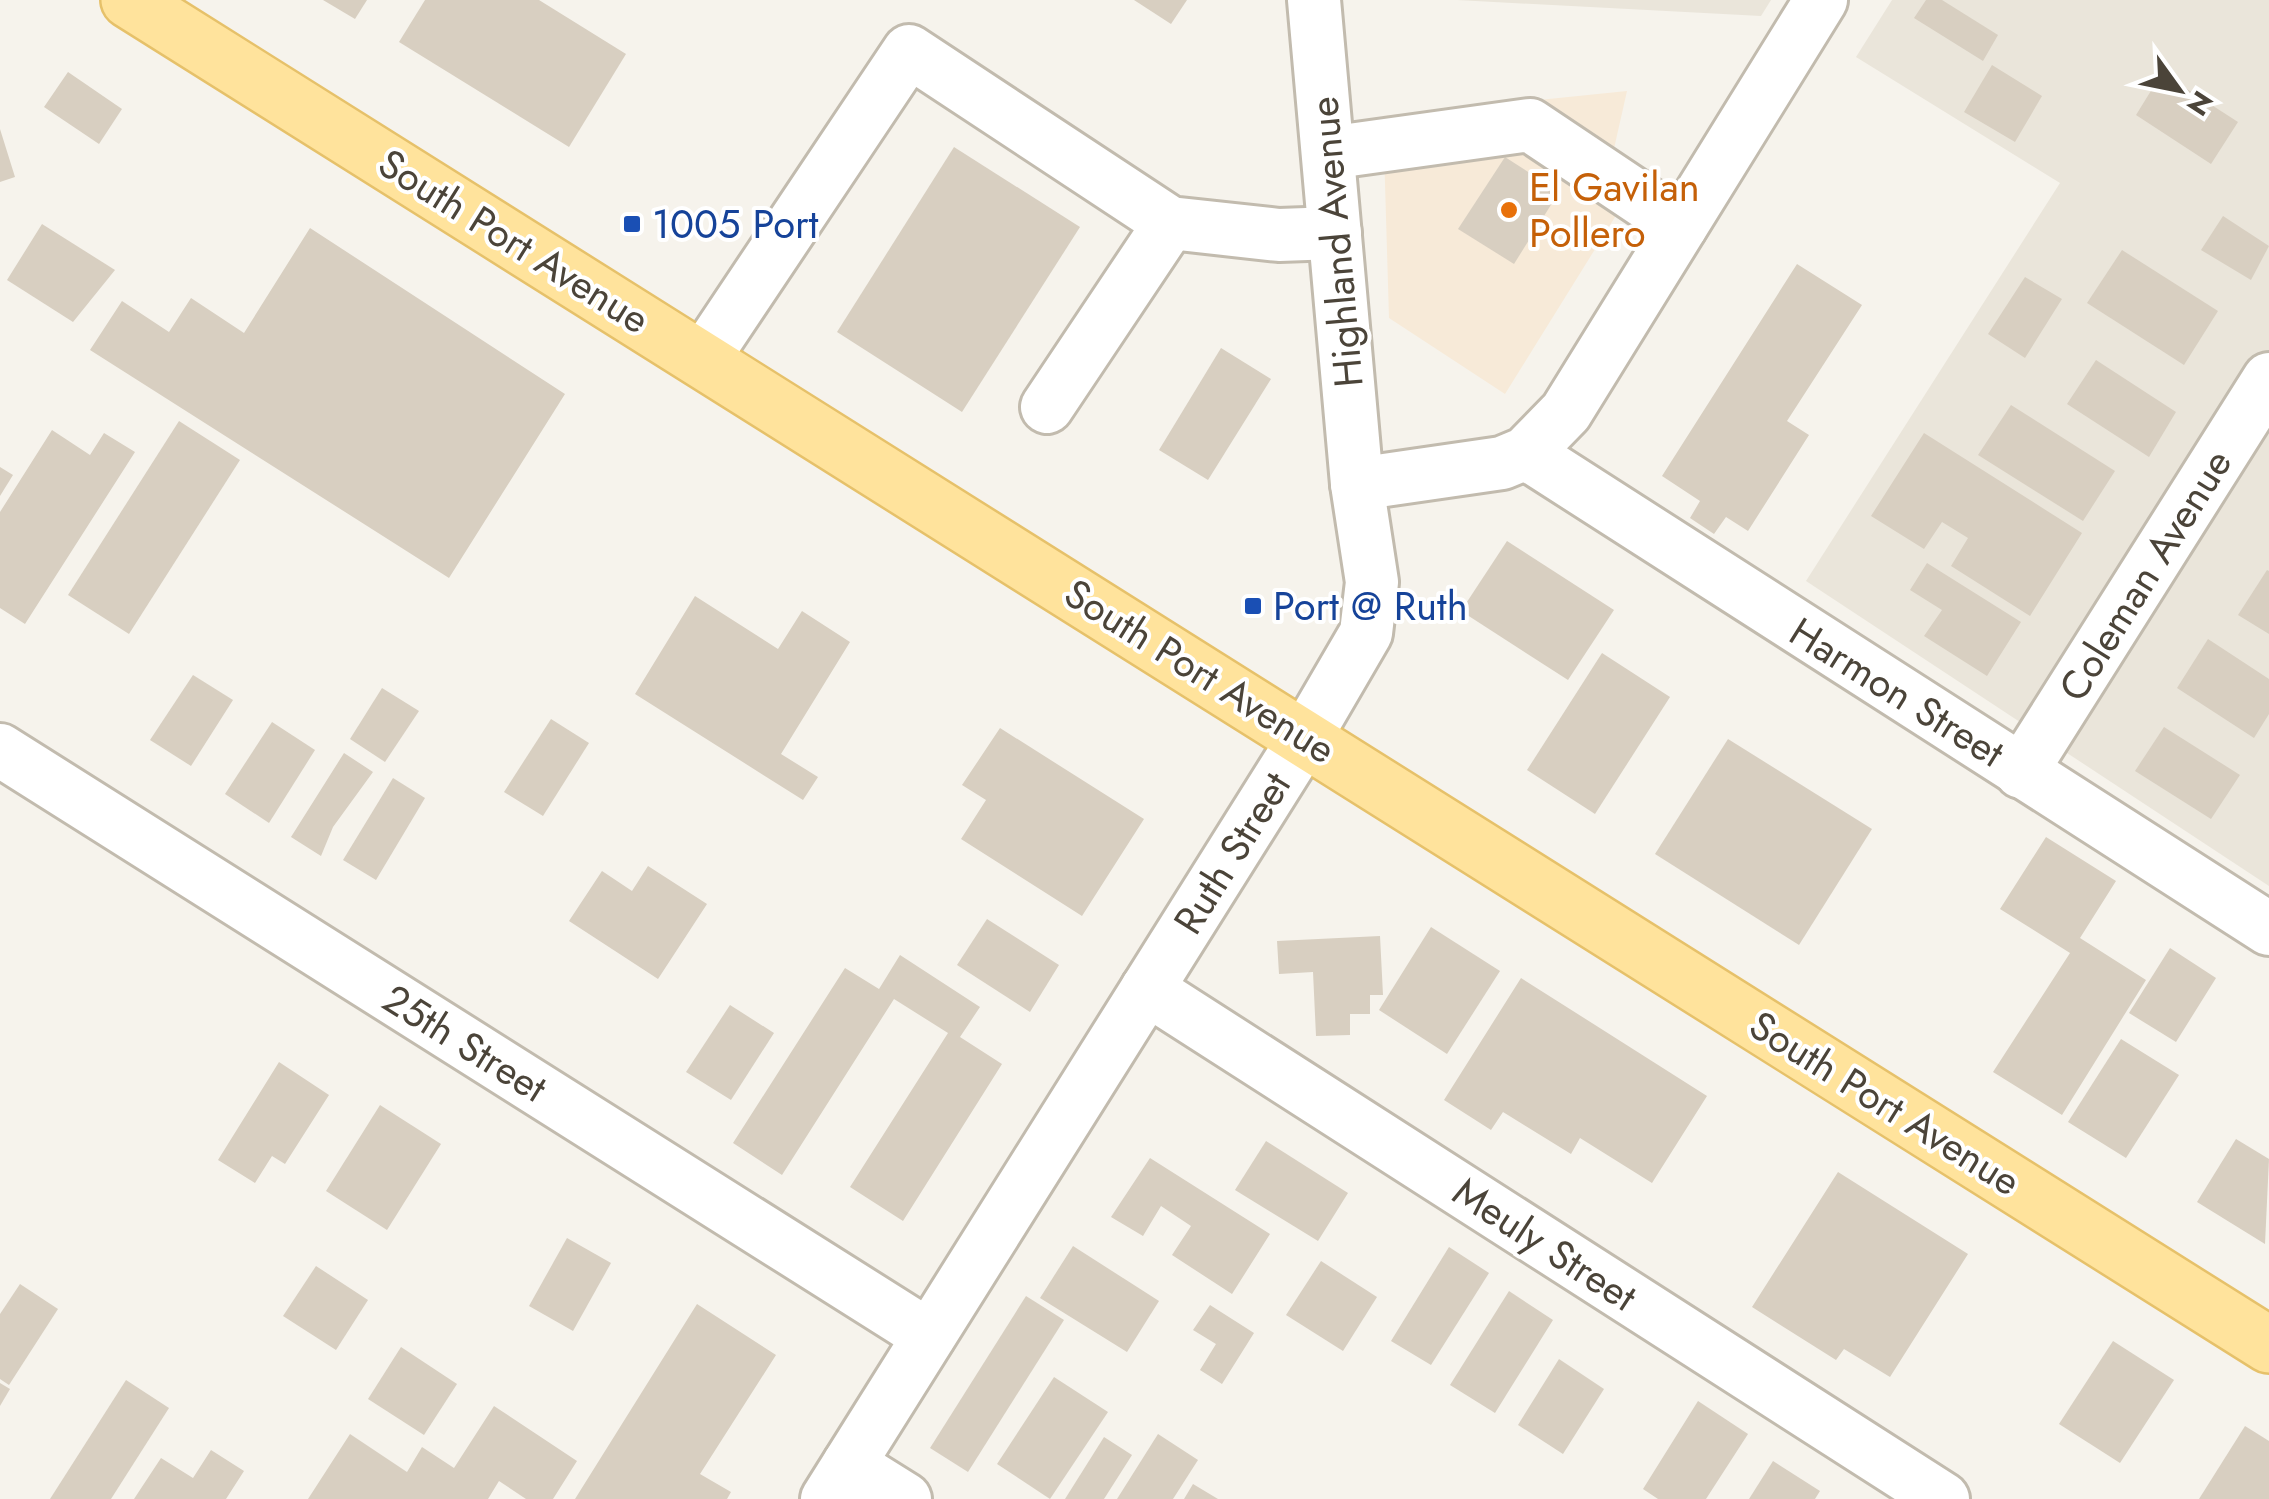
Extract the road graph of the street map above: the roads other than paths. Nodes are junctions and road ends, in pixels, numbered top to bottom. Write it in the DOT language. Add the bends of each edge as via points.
graph roads {
  1 [pos="129,0"];
  2 [pos="1314,0"];
  3 [pos="1820,0"];
  4 [pos="1328,153"];
  5 [pos="1170,223"];
  6 [pos="1681,226"];
  7 [pos="1335,233"];
  8 [pos="703,359"];
  9 [pos="2269,379"];
  10 [pos="1046,408"];
  11 [pos="1526,453"];
  12 [pos="1358,484"];
  13 [pos="1306,736"];
  14 [pos="0,750"];
  15 [pos="2021,772"];
  16 [pos="2269,929"];
  17 [pos="1147,990"];
  18 [pos="929,1336"];
  19 [pos="2269,1345"];
  20 [pos="838,1481"];
  21 [pos="905,1499"];
  22 [pos="1942,1499"];
  1 -- 8 [label="main road, South Port Avenue"];
  2 -- 4 [label="street, Highland Avenue"];
  3 -- 6 [label="street"];
  4 -- 6 [label="street" via="1530,124"];
  4 -- 7 [label="street, Highland Avenue"];
  5 -- 7 [label="street" via="1279,235"];
  5 -- 8 [label="street" via="910,51"];
  5 -- 10 [label="street"];
  6 -- 11 [label="street" via="1566,412"];
  7 -- 12 [label="street, Highland Avenue"];
  8 -- 13 [label="main road, South Port Avenue"];
  9 -- 15 [label="street, Coleman Avenue"];
  11 -- 12 [label="street" via="1475,470"];
  11 -- 15 [label="street, Harmon Street"];
  12 -- 13 [label="street, Ruth Street" via="1372,582 1366,633"];
  13 -- 17 [label="street, Ruth Street"];
  13 -- 19 [label="main road, South Port Avenue"];
  14 -- 18 [label="street, 25th Street"];
  15 -- 16 [label="street, Harmon Street"];
  17 -- 18 [label="street, Ruth Street"];
  17 -- 22 [label="street, Meuly Street"];
  18 -- 20 [label="street, Ruth Street"];
  20 -- 21 [label="street"];
}
